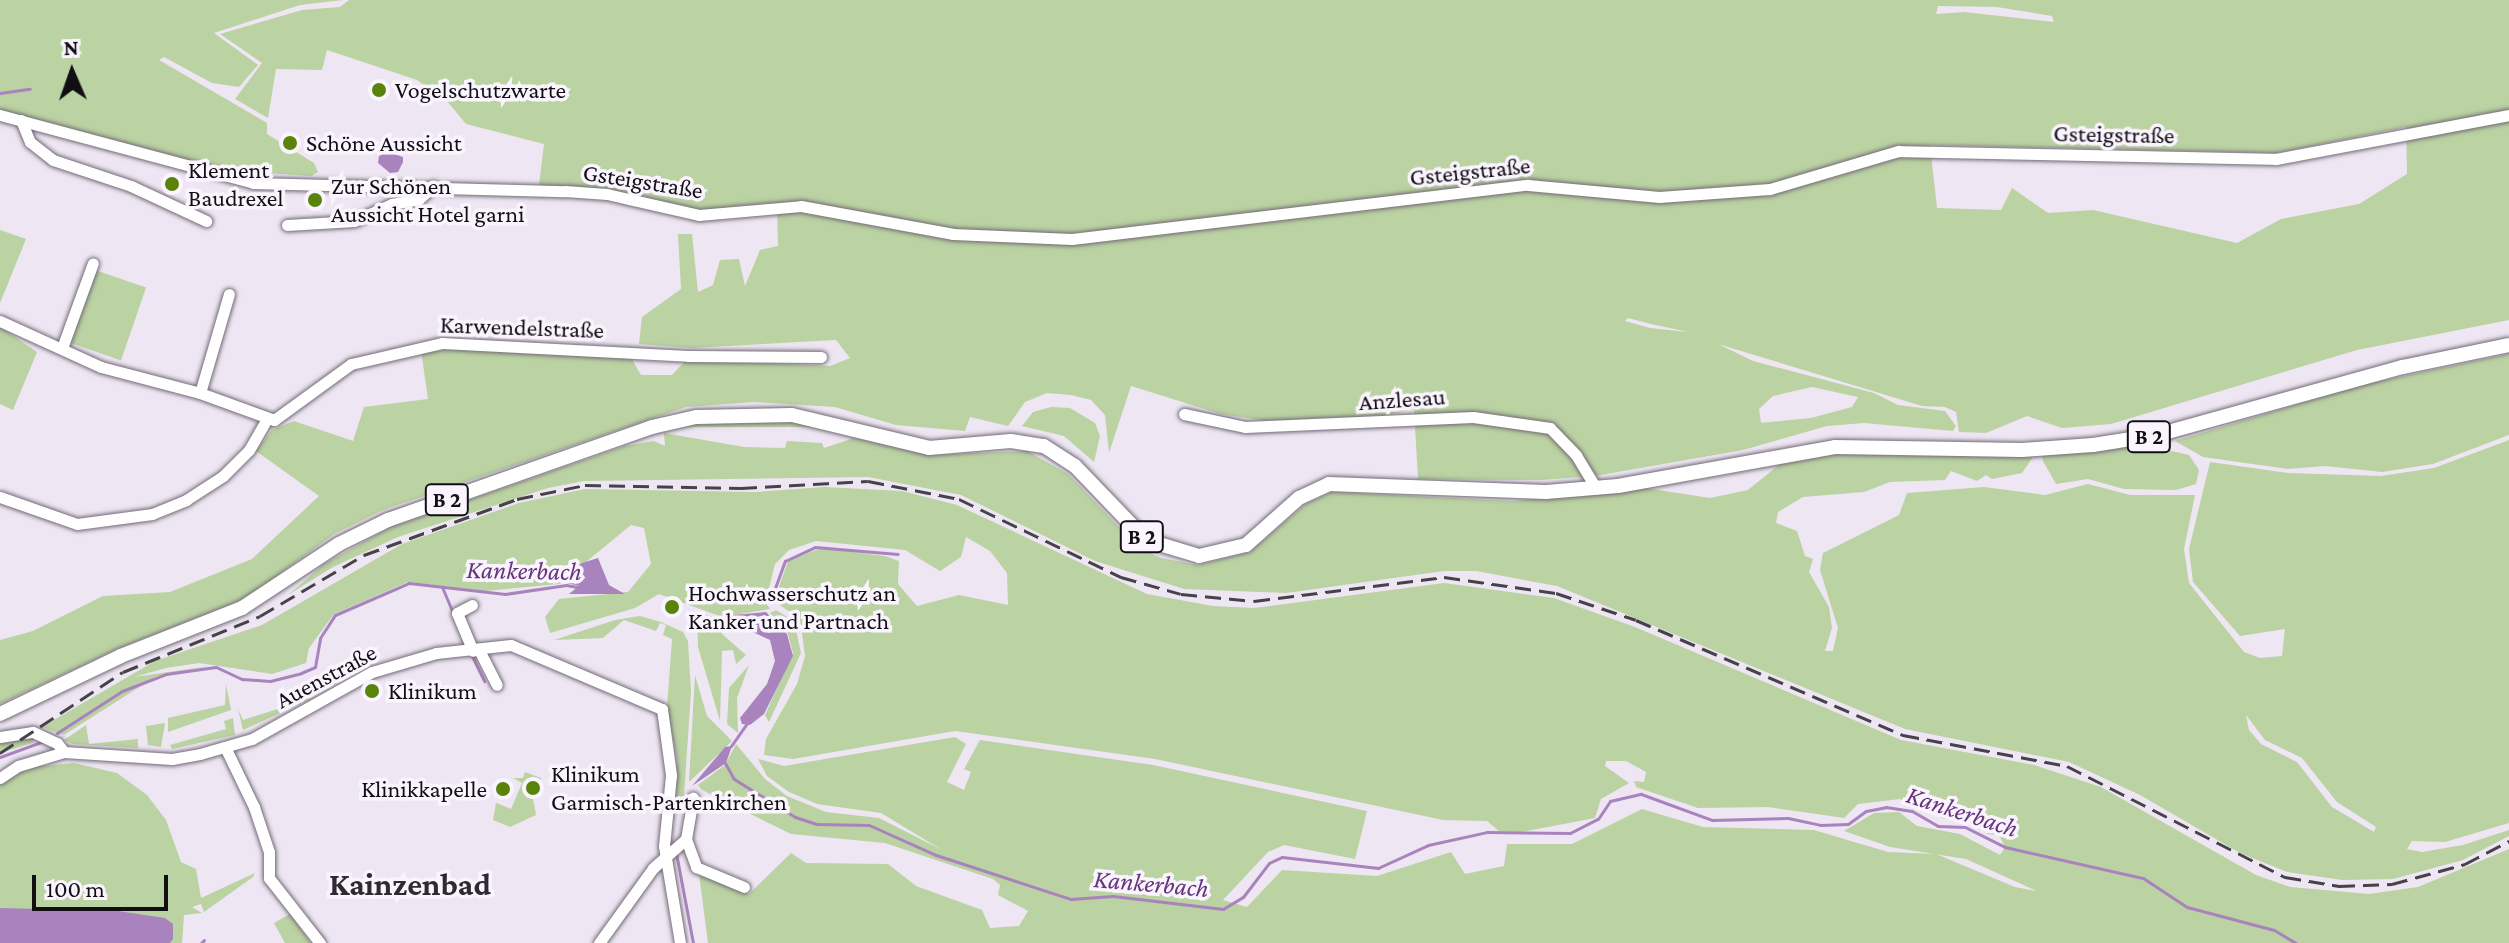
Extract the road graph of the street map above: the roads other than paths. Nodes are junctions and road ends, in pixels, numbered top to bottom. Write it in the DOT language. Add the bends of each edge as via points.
graph roads {
  1 [pos="0,115"];
  2 [pos="2509,115"];
  3 [pos="21,120"];
  4 [pos="433,186"];
  5 [pos="206,221"];
  6 [pos="287,225"];
  7 [pos="93,263"];
  8 [pos="229,294"];
  9 [pos="0,321"];
  10 [pos="2509,345"];
  11 [pos="62,348"];
  12 [pos="821,357"];
  13 [pos="200,393"];
  14 [pos="1184,414"];
  15 [pos="267,419"];
  16 [pos="1596,488"];
  17 [pos="0,497"];
  18 [pos="472,605"];
  19 [pos="476,650"];
  20 [pos="497,685"];
  21 [pos="0,714"];
  22 [pos="0,737"];
  23 [pos="61,747"];
  24 [pos="225,747"];
  25 [pos="0,778"];
  26 [pos="693,798"];
  27 [pos="683,842"];
  28 [pos="668,855"];
  29 [pos="744,887"];
  30 [pos="320,943"];
  31 [pos="599,943"];
  32 [pos="680,943"];
  1 -- 3 [label="street, Gsteigstraße"];
  2 -- 4 [label="street, Gsteigstraße" via="2276,159 1898,151 1770,189 1659,197 1528,185 1072,239 953,234 801,206 699,215 607,194"];
  3 -- 4 [label="street, Gsteigstraße" via="253,183"];
  3 -- 5 [label="street" via="30,142 53,160 131,186"];
  4 -- 6 [label="street, Gsteigstraße" via="419,199 354,221"];
  7 -- 11 [label="street"];
  8 -- 13 [label="street"];
  9 -- 11 [label="street"];
  10 -- 16 [label="main road, B 2" via="2403,367 2133,440 2022,450 1835,447"];
  11 -- 13 [label="street" via="101,367"];
  12 -- 15 [label="street, Karwendelstraße" via="442,343 351,364 318,385 291,413"];
  13 -- 15 [label="street"];
  14 -- 16 [label="street, Anzlesau" via="1245,427 1473,417 1550,428 1576,455"];
  15 -- 17 [label="street" via="249,450 223,476 152,514 77,524"];
  16 -- 21 [label="main road, B 2" via="1499,492 1329,484 1299,498 1246,545 1214,555 1182,555 1129,527 1075,466 1044,446 1011,441 929,448 792,415 696,417 652,427 388,520 339,544 259,600 121,656"];
  18 -- 19 [label="street" via="457,613"];
  19 -- 20 [label="street"];
  19 -- 24 [label="street, Auenstraße" via="436,653 372,672 283,723"];
  19 -- 28 [label="street, Auenstraße" via="511,645 662,709 671,775"];
  22 -- 23 [label="street" via="44,735"];
  23 -- 24 [label="street, Auenstraße" via="172,759"];
  23 -- 25 [label="street, Auenstraße"];
  24 -- 30 [label="street" via="254,807 269,852 269,878"];
  26 -- 27 [label="street"];
  27 -- 28 [label="street"];
  27 -- 29 [label="street" via="696,867"];
  28 -- 31 [label="street"];
  28 -- 32 [label="street"];
}
